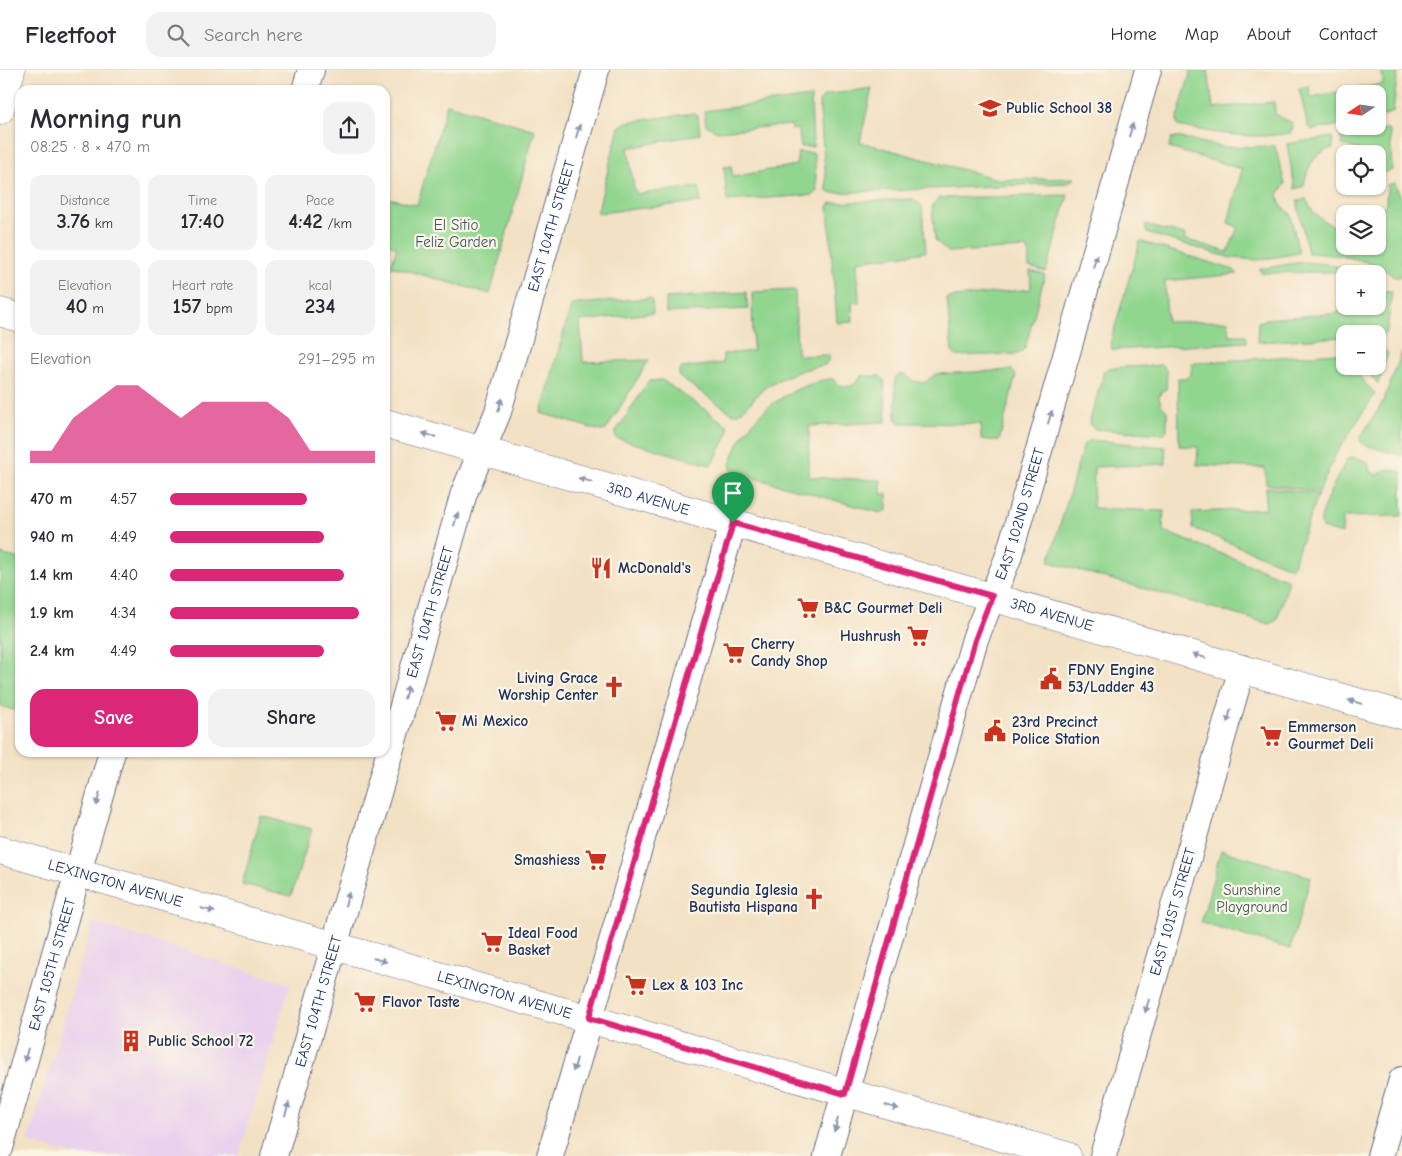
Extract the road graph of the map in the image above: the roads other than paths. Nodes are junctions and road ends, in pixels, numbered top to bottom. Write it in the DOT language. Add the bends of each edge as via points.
graph roads {
  1 [pos="11,70"];
  2 [pos="311,70"];
  3 [pos="596,70"];
  4 [pos="1148,70"];
  5 [pos="306,85"];
  6 [pos="0,110"];
  7 [pos="0,312"];
  8 [pos="15,316"];
  9 [pos="390,424"];
  10 [pos="483,451"];
  11 [pos="733,523"];
  12 [pos="992,596"];
  13 [pos="1242,668"];
  14 [pos="1402,715"];
  15 [pos="390,749"];
  16 [pos="111,757"];
  17 [pos="388,757"];
  18 [pos="0,850"];
  19 [pos="77,873"];
  20 [pos="333,946"];
  21 [pos="589,1018"];
  22 [pos="1402,1080"];
  23 [pos="845,1094"];
  24 [pos="0,1148"];
  25 [pos="274,1156"];
  26 [pos="550,1156"];
  27 [pos="827,1156"];
  28 [pos="1067,1156"];
  29 [pos="1103,1156"];
  30 [pos="1380,1156"];
  1 -- 6 [label="main road"];
  2 -- 5 [label="street"];
  10 -- 3 [label="street, EAST 104TH STREET, one-way" via="498,412"];
  12 -- 4 [label="street, EAST 102ND STREET, one-way" via="1011,548"];
  7 -- 8 [label="main road"];
  10 -- 9 [label="main road, 3RD AVENUE, one-way"];
  11 -- 10 [label="main road, 3RD AVENUE, one-way"];
  15 -- 10 [label="street, EAST 104TH STREET, one-way" via="464,493"];
  11 -- 12 [label="main road, 3RD AVENUE"];
  11 -- 21 [label="street"];
  13 -- 12 [label="main road, 3RD AVENUE, one-way"];
  12 -- 23 [label="street, EAST 102ND STREET" via="975,640"];
  14 -- 13 [label="main road, 3RD AVENUE, one-way"];
  13 -- 29 [label="street, EAST 101ST STREET, one-way"];
  16 -- 19 [label="street, EAST 105TH STREET, one-way"];
  20 -- 17 [label="street, EAST 104TH STREET, one-way"];
  18 -- 19 [label="main road, LEXINGTON AVENUE"];
  19 -- 20 [label="main road, LEXINGTON AVENUE, one-way"];
  19 -- 24 [label="street, EAST 105TH STREET, one-way"];
  20 -- 21 [label="main road, LEXINGTON AVENUE, one-way"];
  25 -- 20 [label="street, EAST 104TH STREET, one-way"];
  21 -- 23 [label="main road, LEXINGTON AVENUE"];
  21 -- 26 [label="street, one-way"];
  22 -- 30 [label="street"];
  23 -- 27 [label="street, EAST 102ND STREET, one-way"];
  23 -- 28 [label="main road, LEXINGTON AVENUE, one-way"];
}
